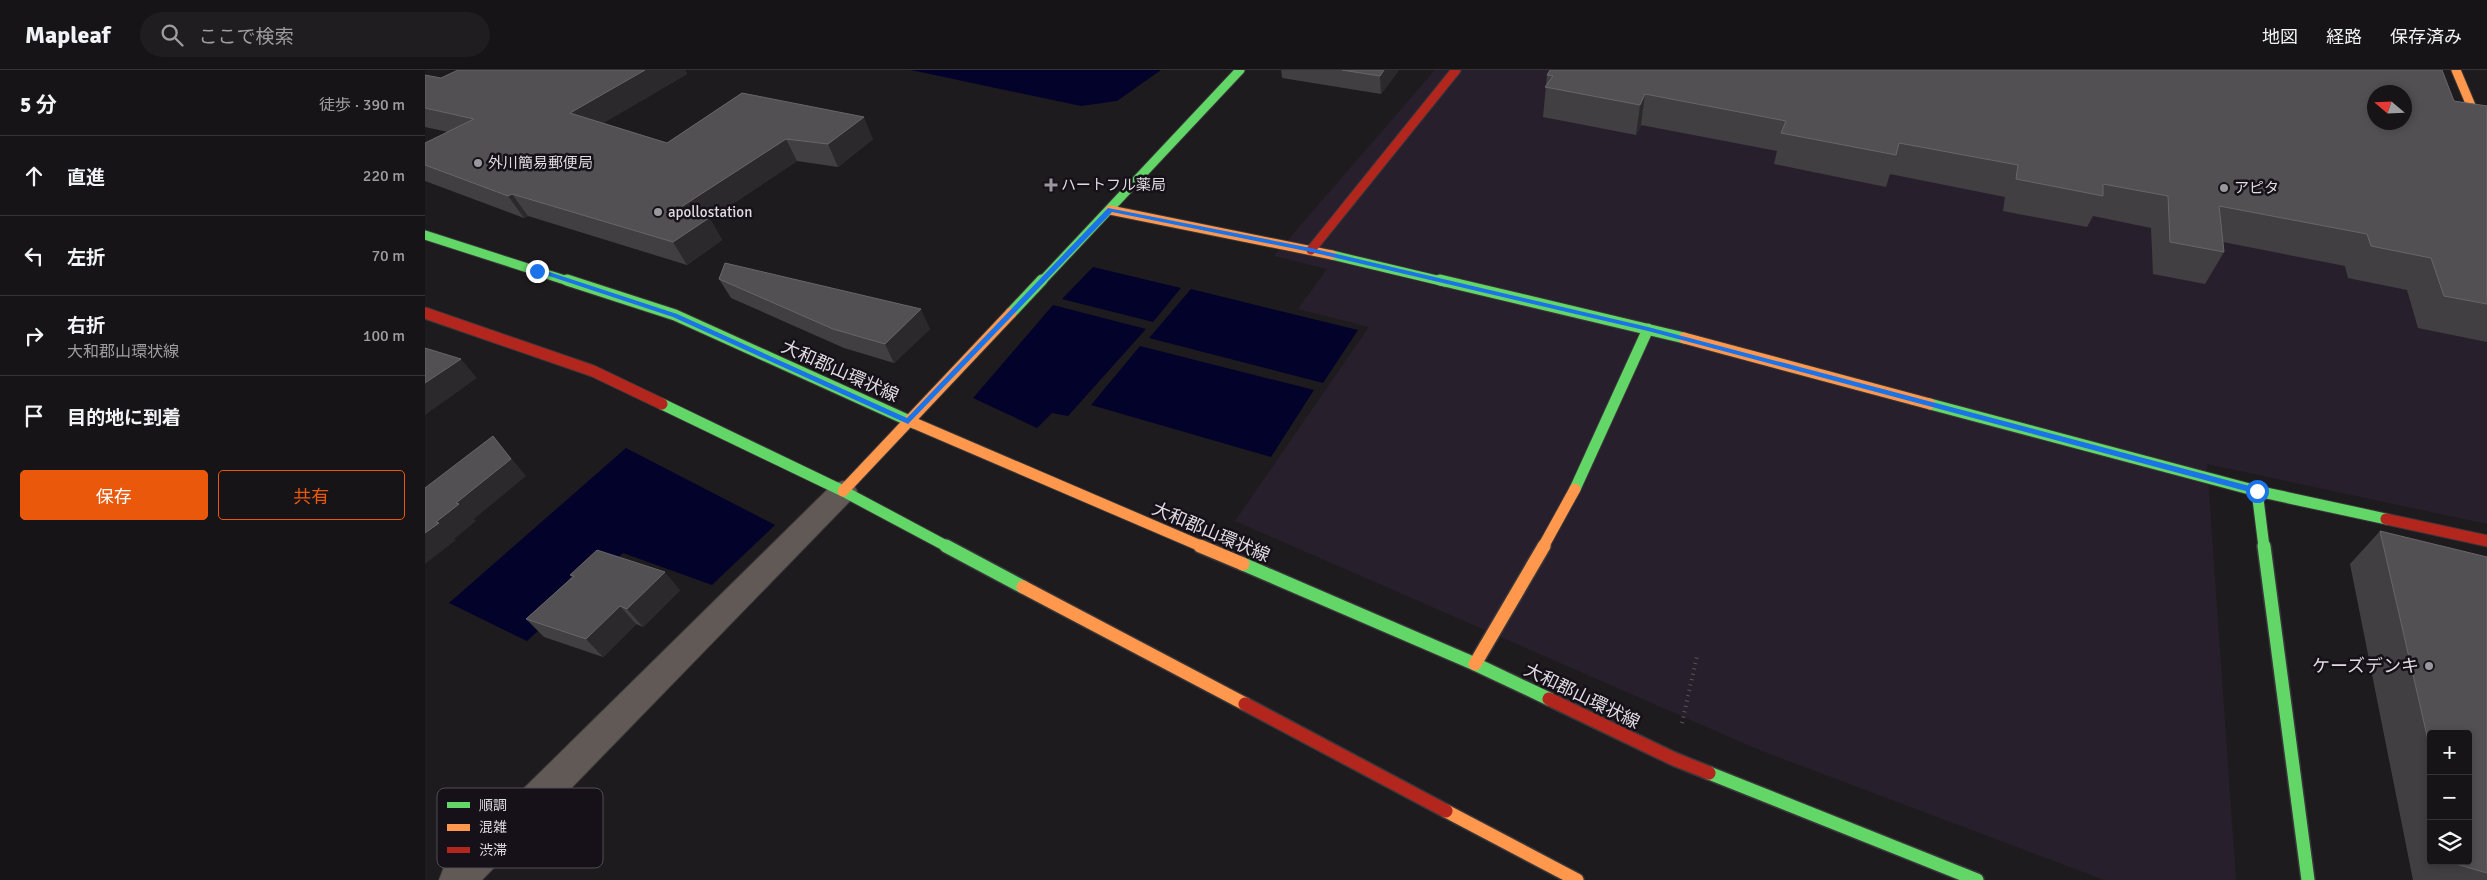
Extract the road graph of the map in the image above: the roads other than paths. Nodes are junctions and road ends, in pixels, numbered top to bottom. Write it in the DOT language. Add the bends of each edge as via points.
graph roads {
  1 [pos="1240,70"];
  2 [pos="1456,70"];
  3 [pos="2456,70"];
  4 [pos="2487,116"];
  5 [pos="1110,210"];
  6 [pos="425,235"];
  7 [pos="1311,250"];
  8 [pos="425,313"];
  9 [pos="1648,329"];
  10 [pos="908,421"];
  11 [pos="843,490"];
  12 [pos="2257,491"];
  13 [pos="2487,541"];
  14 [pos="1475,664"];
  15 [pos="548,788"];
  16 [pos="469,868"];
  17 [pos="457,880"];
  18 [pos="1577,880"];
  19 [pos="1977,880"];
  20 [pos="2308,880"];
  1 -- 5 [label="street"];
  2 -- 7 [label="street"];
  3 -- 4 [label="street" via="2472,108"];
  5 -- 7 [label="street"];
  5 -- 10 [label="street"];
  6 -- 10 [label="street, 大和郡山環状線" via="675,315"];
  7 -- 9 [label="street"];
  8 -- 11 [label="street" via="593,371"];
  9 -- 12 [label="street"];
  9 -- 14 [label="street" via="1565,510"];
  10 -- 11 [label="street"];
  10 -- 14 [label="street, 大和郡山環状線"];
  11 -- 15 [label="street"];
  11 -- 18 [label="street"];
  12 -- 13 [label="street"];
  12 -- 20 [label="street"];
  14 -- 19 [label="street, 大和郡山環状線" via="1674,759"];
  16 -- 17 [label="street"];
}
